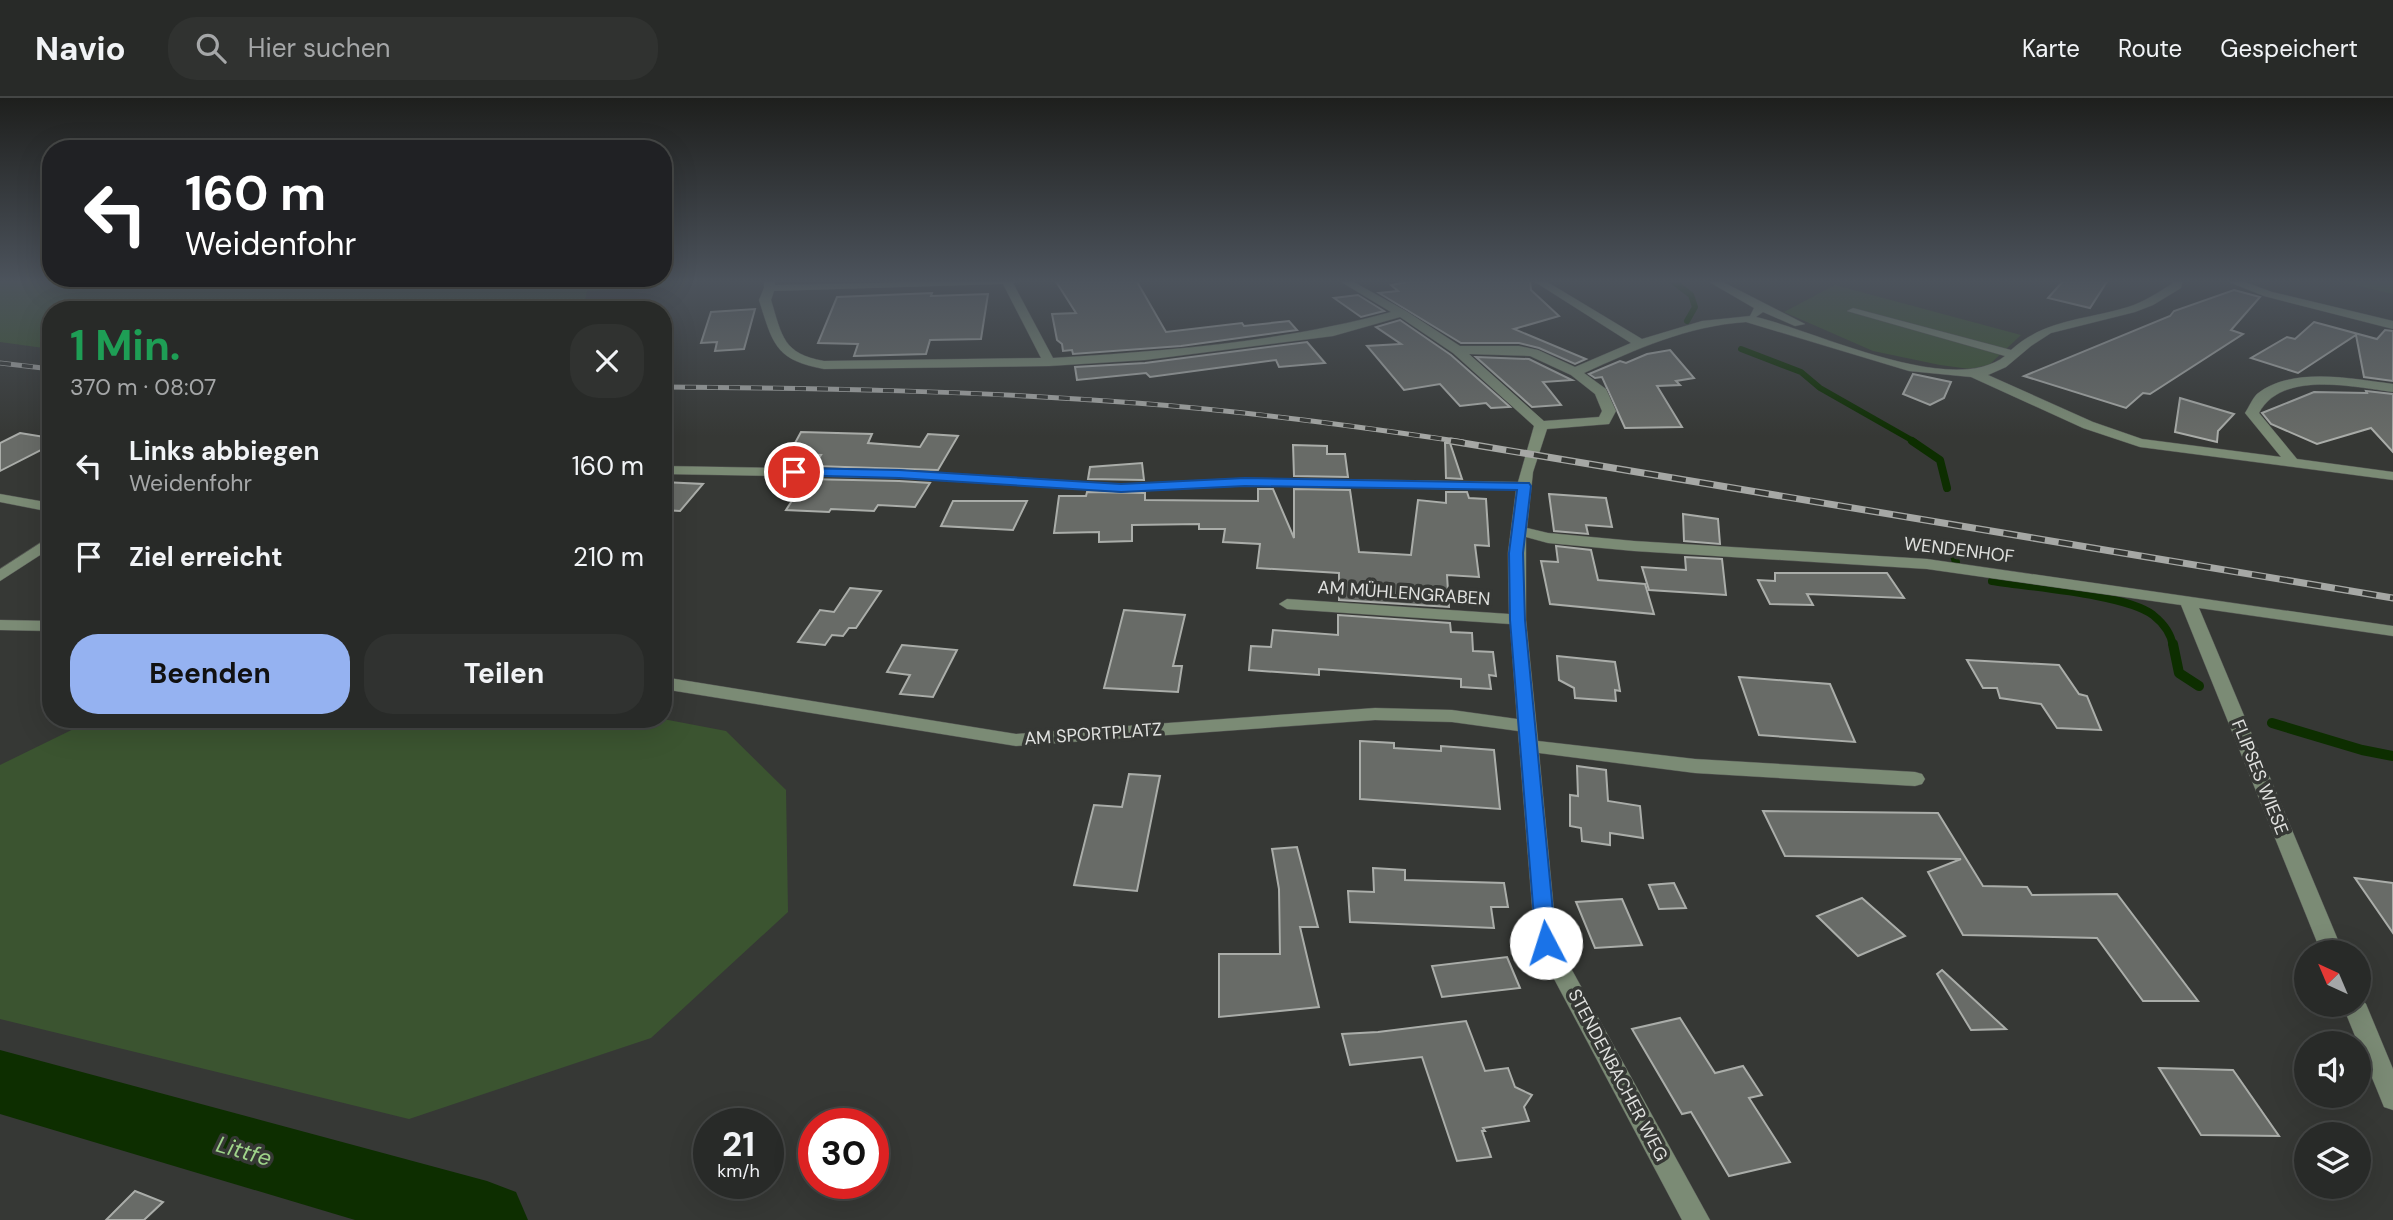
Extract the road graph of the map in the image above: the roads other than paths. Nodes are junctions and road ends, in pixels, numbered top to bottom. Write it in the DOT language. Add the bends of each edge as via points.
graph roads {
  1 [pos="777,332"];
  2 [pos="1033,332"];
  3 [pos="1330,332"];
  4 [pos="1431,332"];
  5 [pos="1622,332"];
  6 [pos="1675,332"];
  7 [pos="1794,332"];
  8 [pos="1817,332"];
  9 [pos="1931,332"];
  10 [pos="2045,332"];
  11 [pos="1641,344"];
  12 [pos="1458,350"];
  13 [pos="1866,354"];
  14 [pos="2014,355"];
  15 [pos="1049,362"];
  16 [pos="1575,372"];
  17 [pos="1975,374"];
  18 [pos="2393,388"];
  19 [pos="1541,425"];
  20 [pos="2293,463"];
  21 [pos="672,470"];
  22 [pos="2393,476"];
  23 [pos="1524,486"];
  24 [pos="0,498"];
  25 [pos="42,506"];
  26 [pos="1519,531"];
  27 [pos="42,547"];
  28 [pos="0,576"];
  29 [pos="2188,602"];
  30 [pos="1287,604"];
  31 [pos="1518,620"];
  32 [pos="0,625"];
  33 [pos="42,626"];
  34 [pos="2393,631"];
  35 [pos="672,683"];
  36 [pos="1528,736"];
  37 [pos="1915,779"];
  38 [pos="2327,940"];
  39 [pos="2359,1017"];
  40 [pos="2393,1099"];
  41 [pos="1696,1220"];
  1 -- 15 [label="street" via="791,357 824,365"];
  2 -- 15 [label="street"];
  3 -- 15 [label="street" via="1145,356"];
  4 -- 12 [label="street"];
  5 -- 11 [label="street"];
  6 -- 11 [label="street"];
  7 -- 13 [label="street"];
  8 -- 13 [label="street"];
  9 -- 14 [label="street"];
  10 -- 14 [label="street"];
  11 -- 16 [label="street"];
  12 -- 16 [label="street" via="1519,350"];
  12 -- 19 [label="street" via="1516,408"];
  13 -- 17 [label="street" via="1931,370"];
  14 -- 17 [label="street" via="2000,368"];
  16 -- 19 [label="street" via="1601,392 1609,411 1604,421"];
  17 -- 20 [label="street" via="2123,438"];
  18 -- 20 [label="street" via="2312,382 2271,389 2260,397 2252,413"];
  19 -- 23 [label="street, STENDENBACHER WEG"];
  20 -- 22 [label="street"];
  21 -- 23 [label="street" via="899,474 1121,488 1245,482"];
  23 -- 26 [label="street, STENDENBACHER WEG"];
  24 -- 25 [label="street"];
  26 -- 29 [label="street, WENDENHOF" via="1634,546 1927,564"];
  26 -- 31 [label="street, STENDENBACHER WEG"];
  27 -- 28 [label="street"];
  29 -- 34 [label="street, WENDENHOF"];
  29 -- 38 [label="street, FLIPSES WIESE"];
  30 -- 31 [label="street, AM MÜHLENGRABEN"];
  31 -- 36 [label="street, STENDENBACHER WEG"];
  32 -- 33 [label="street"];
  35 -- 36 [label="street, AM SPORTPLATZ" via="1016,740 1375,714 1451,716"];
  36 -- 37 [label="street, AM SPORTPLATZ" via="1695,766"];
  36 -- 41 [label="street, STENDENBACHER WEG" via="1546,943"];
  39 -- 40 [label="street"];
}
